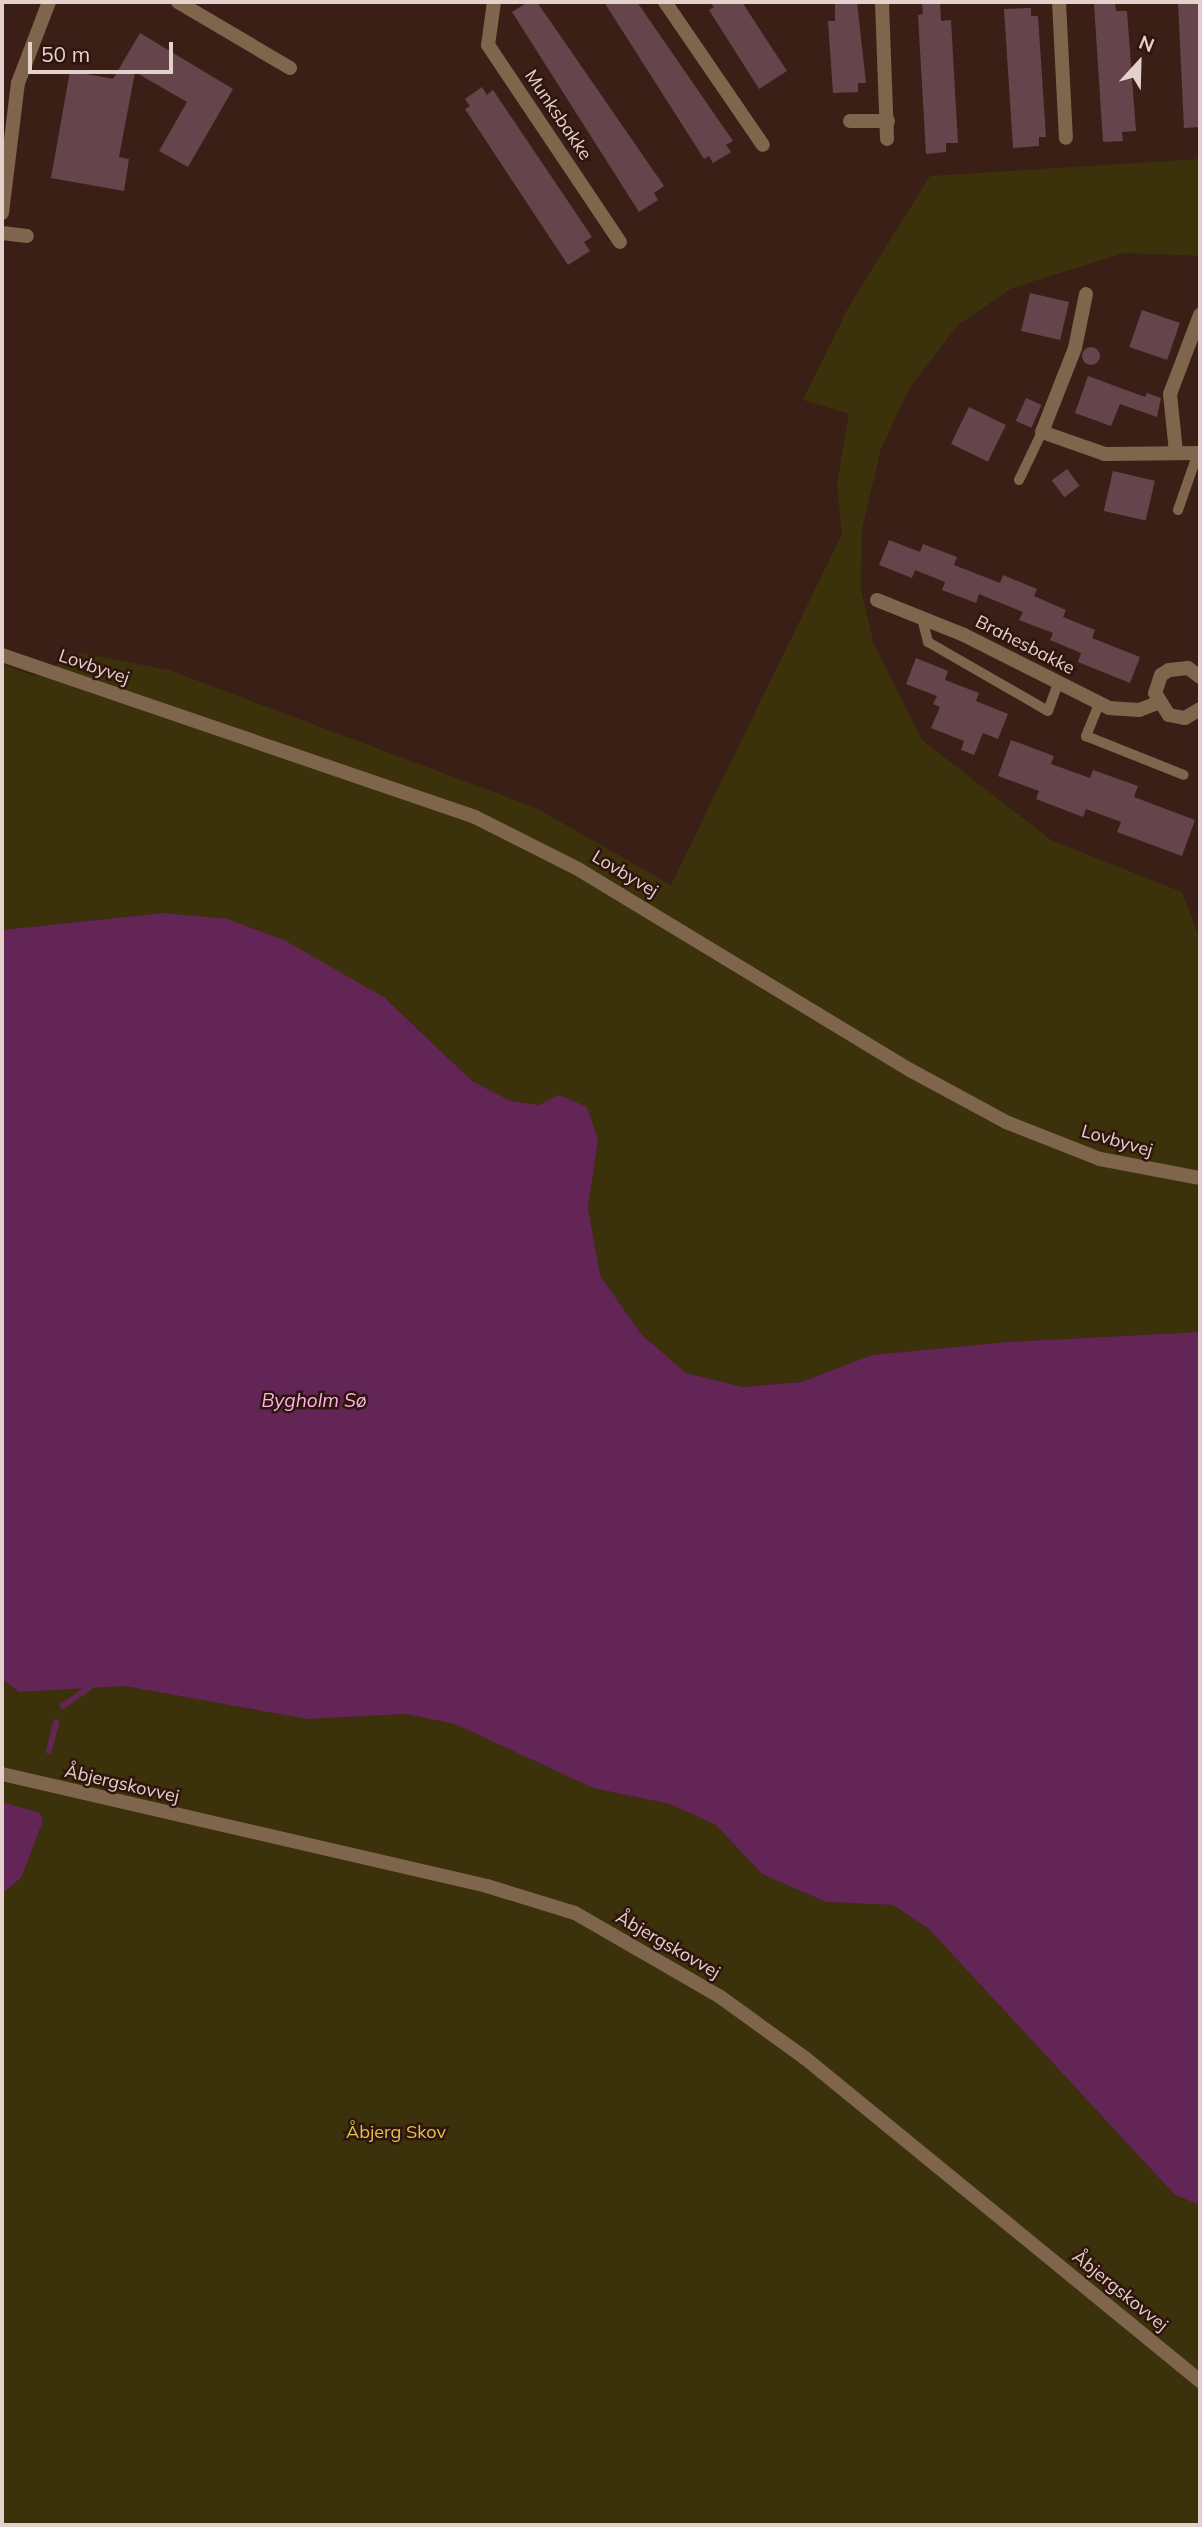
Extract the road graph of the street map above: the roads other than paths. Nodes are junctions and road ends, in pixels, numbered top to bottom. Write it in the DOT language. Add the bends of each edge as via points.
graph roads {
  1 [pos="49,2"];
  2 [pos="178,2"];
  3 [pos="494,2"];
  4 [pos="665,2"];
  5 [pos="882,2"];
  6 [pos="1059,2"];
  7 [pos="290,68"];
  8 [pos="850,121"];
  9 [pos="888,121"];
  10 [pos="1066,138"];
  11 [pos="887,139"];
  12 [pos="763,145"];
  13 [pos="2,213"];
  14 [pos="2,233"];
  15 [pos="27,236"];
  16 [pos="620,242"];
  17 [pos="1086,294"];
  18 [pos="1200,315"];
  19 [pos="1042,432"];
  20 [pos="1175,452"];
  21 [pos="1199,453"];
  22 [pos="1019,480"];
  23 [pos="1178,510"];
  24 [pos="877,600"];
  25 [pos="922,618"];
  26 [pos="2,655"];
  27 [pos="1199,673"];
  28 [pos="1058,683"];
  29 [pos="1157,703"];
  30 [pos="1099,704"];
  31 [pos="1200,709"];
  32 [pos="1184,775"];
  33 [pos="1200,1178"];
  34 [pos="2,1774"];
  35 [pos="1200,2381"];
  1 -- 13 [label="street" via="18,83"];
  2 -- 7 [label="street"];
  3 -- 16 [label="street, Munksbakke" via="488,45"];
  4 -- 12 [label="street"];
  5 -- 9 [label="street"];
  6 -- 10 [label="street"];
  8 -- 9 [label="street"];
  9 -- 11 [label="street"];
  14 -- 15 [label="street"];
  17 -- 19 [label="street" via="1075,348"];
  18 -- 20 [label="street" via="1170,394"];
  19 -- 20 [label="street" via="1105,454"];
  19 -- 22 [label="lane"];
  20 -- 21 [label="street"];
  21 -- 23 [label="lane"];
  24 -- 25 [label="street, Brahesbakke"];
  25 -- 28 [label="street, Brahesbakke"];
  25 -- 28 [label="lane" via="928,642 1048,710"];
  26 -- 33 [label="street, Lovbyvej" via="475,817 579,869 910,1070 1006,1122 1100,1159"];
  27 -- 29 [label="street" via="1178,667 1161,676"];
  28 -- 30 [label="street, Brahesbakke"];
  29 -- 30 [label="street, Brahesbakke" via="1124,711"];
  29 -- 31 [label="street" via="1177,718"];
  30 -- 32 [label="lane" via="1086,736"];
  34 -- 35 [label="street, Åbjergskovvej" via="487,1886 575,1913 719,1996 805,2058"];
}
